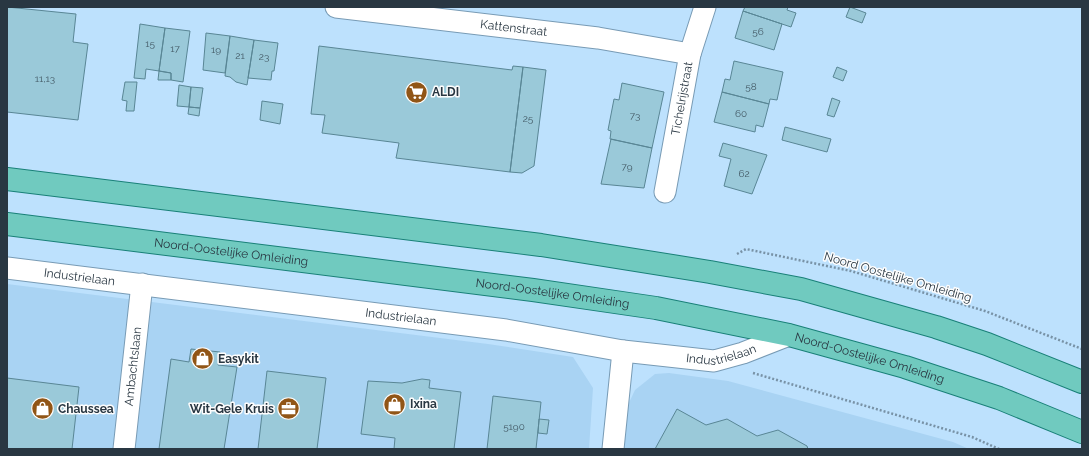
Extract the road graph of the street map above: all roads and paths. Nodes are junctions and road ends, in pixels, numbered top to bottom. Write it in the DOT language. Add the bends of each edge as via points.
graph roads {
  1 [pos="336,7"];
  2 [pos="705,7"];
  3 [pos="690,54"];
  4 [pos="7,179"];
  5 [pos="666,192"];
  6 [pos="7,224"];
  7 [pos="7,268"];
  8 [pos="710,272"];
  9 [pos="142,284"];
  10 [pos="790,335"];
  11 [pos="1082,349"];
  12 [pos="623,351"];
  13 [pos="749,372"];
  14 [pos="1082,382"];
  15 [pos="1082,432"];
  16 [pos="124,449"];
  17 [pos="614,449"];
  18 [pos="999,449"];
  1 -- 3 [label="street, Kattenstraat" via="598,38"];
  2 -- 3 [label="street, Tichelrijstraat"];
  3 -- 5 [label="street, Tichelrijstraat"];
  4 -- 8 [label="main road" via="541,245"];
  6 -- 10 [label="main road, Noord-Oostelijke Omleiding" via="533,290 656,308"];
  7 -- 9 [label="street, Industrielaan"];
  8 -- 11 [label="path, Noord Oostelijke Omleiding" via="746,249 754,250 851,271 985,311"];
  8 -- 14 [label="main road" via="801,289 936,327 987,344"];
  9 -- 12 [label="street, Industrielaan" via="506,330"];
  9 -- 16 [label="street, Ambachtslaan"];
  10 -- 12 [label="street, Industrielaan" via="714,361"];
  10 -- 15 [label="main road, Noord-Oostelijke Omleiding" via="905,367 999,398"];
  12 -- 17 [label="street"];
  13 -- 18 [label="path" via="972,437"];
}
